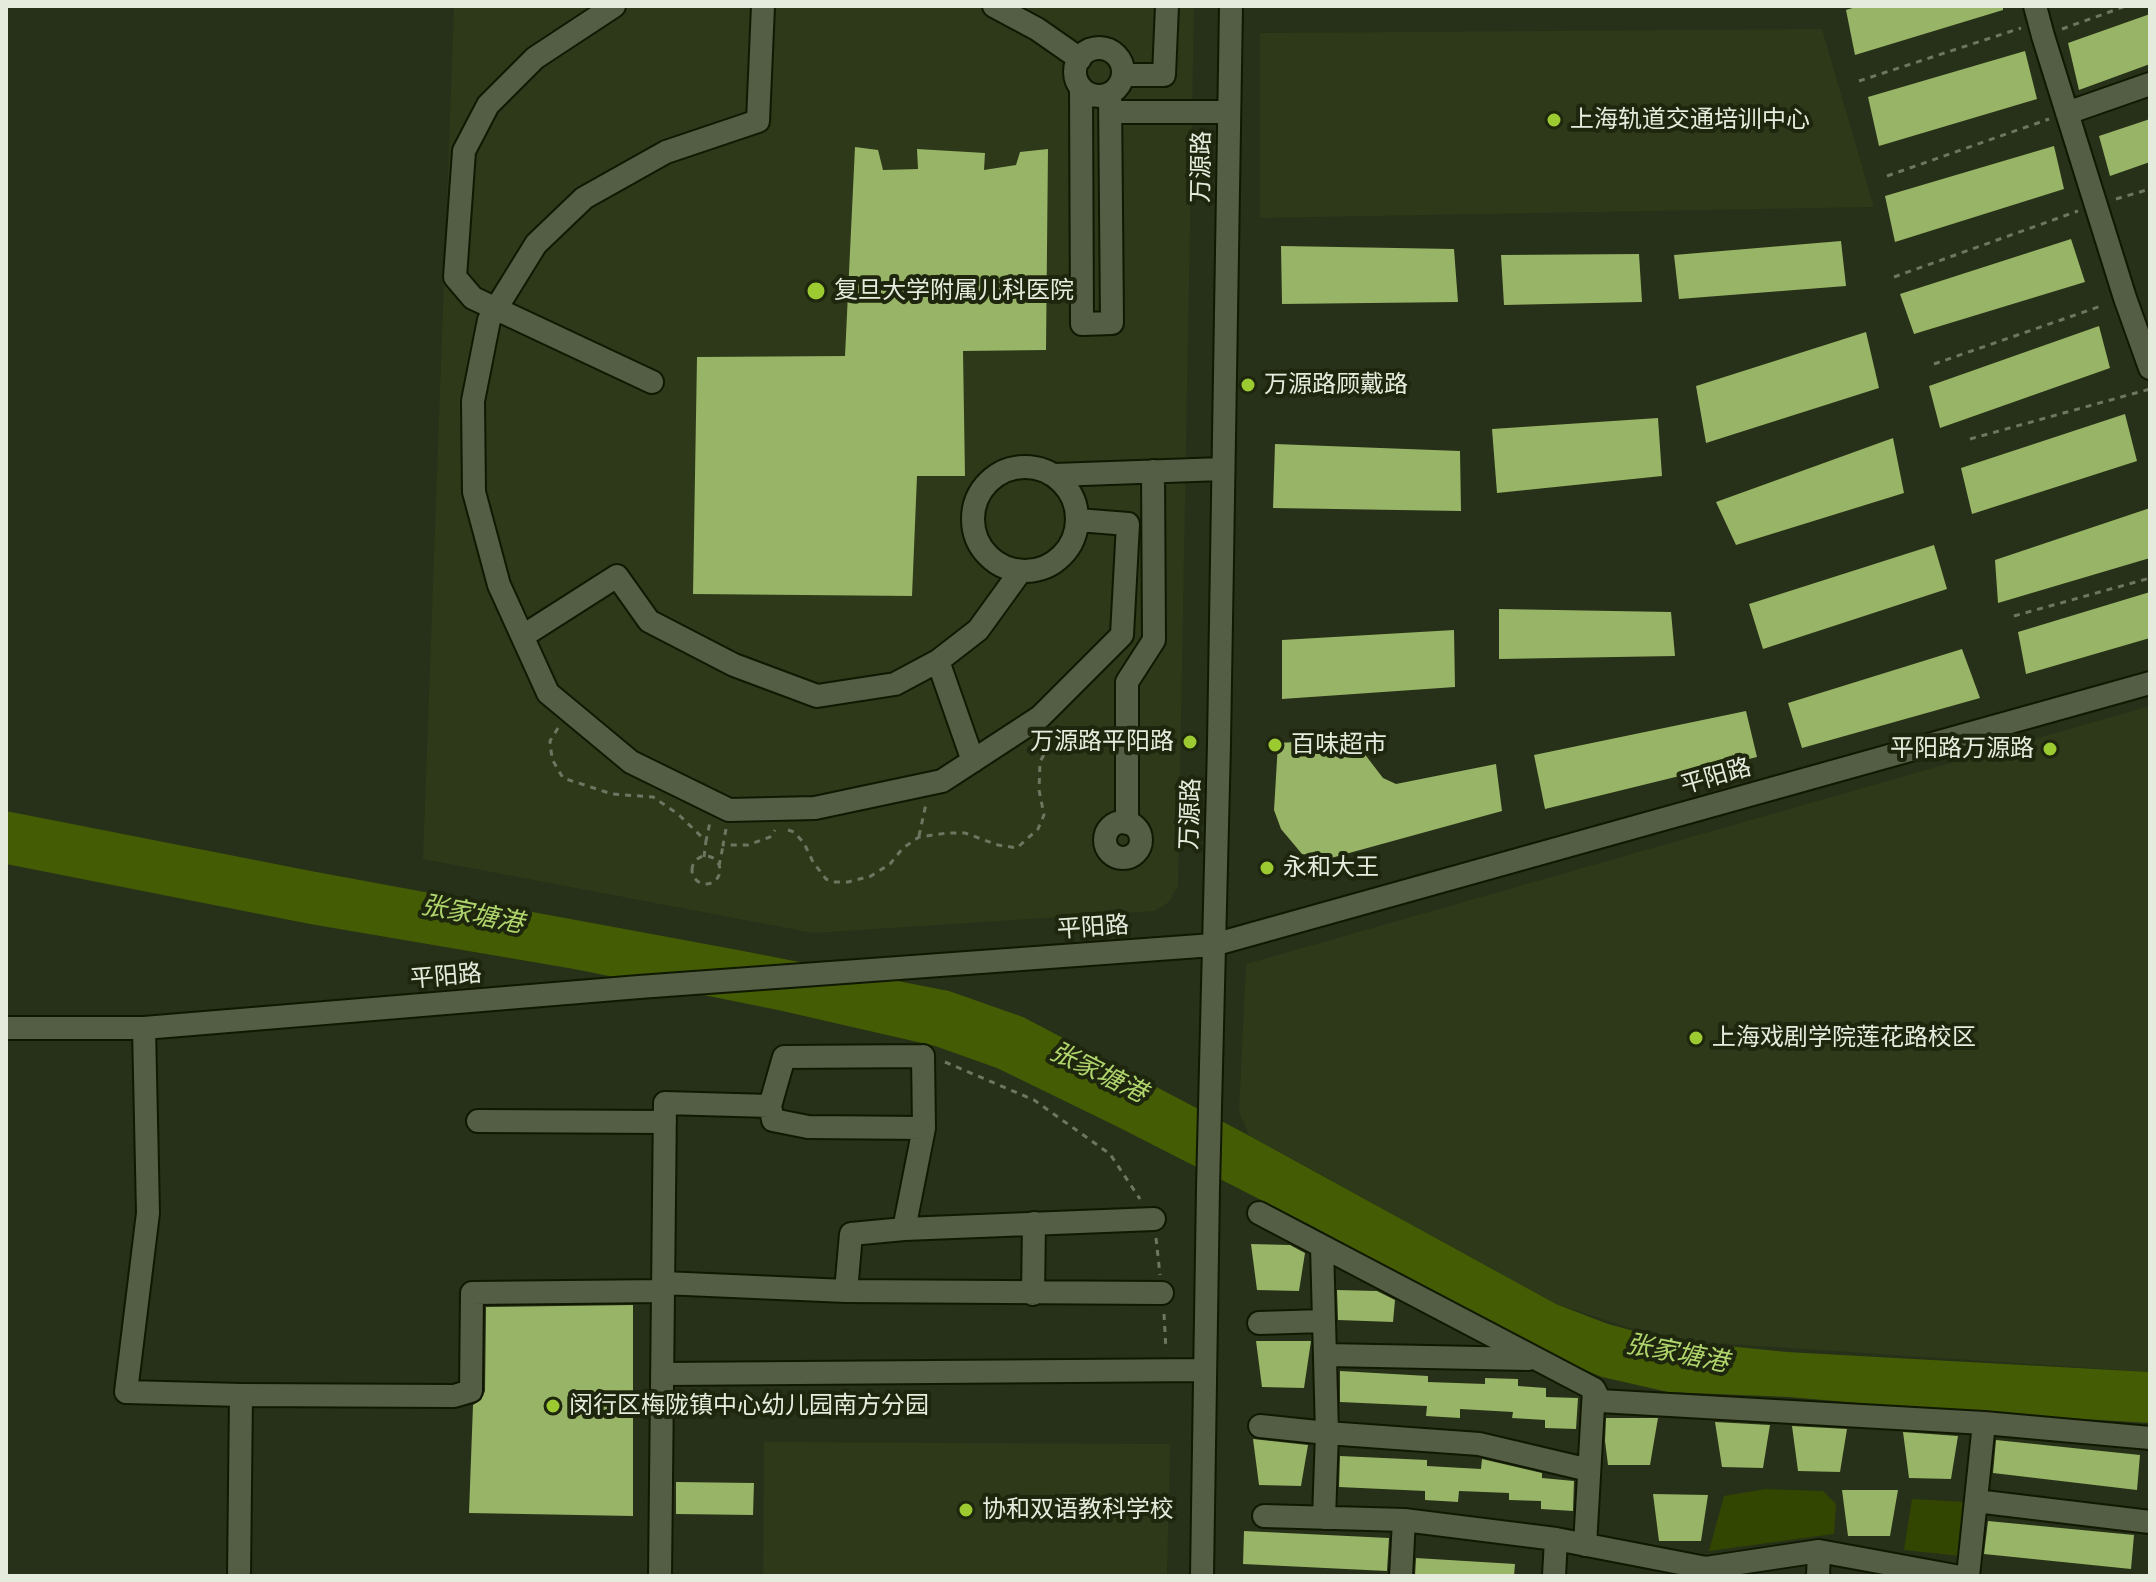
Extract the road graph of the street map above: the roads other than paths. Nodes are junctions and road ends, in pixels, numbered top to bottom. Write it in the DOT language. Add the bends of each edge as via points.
graph roads {
  1 [pos="614,6"];
  2 [pos="763,6"];
  3 [pos="994,6"];
  4 [pos="1167,6"];
  5 [pos="1231,6"];
  6 [pos="2039,21"];
  7 [pos="1080,59"];
  8 [pos="1123,75"];
  9 [pos="2150,84"];
  10 [pos="1081,88"];
  11 [pos="1111,103"];
  12 [pos="1229,112"];
  13 [pos="2067,113"];
  14 [pos="496,309"];
  15 [pos="2150,368"];
  16 [pos="652,382"];
  17 [pos="1222,469"];
  18 [pos="1153,471"];
  19 [pos="1055,475"];
  20 [pos="1078,520"];
  21 [pos="1020,572"];
  22 [pos="523,636"];
  23 [pos="938,661"];
  24 [pos="2150,683"];
  25 [pos="973,761"];
  26 [pos="1127,823"];
  27 [pos="1213,945"];
  28 [pos="6,1028"];
  29 [pos="144,1028"];
  30 [pos="770,1106"];
  31 [pos="478,1121"];
  32 [pos="665,1122"];
  33 [pos="924,1128"];
  34 [pos="1259,1213"];
  35 [pos="1154,1219"];
  36 [pos="1034,1223"];
  37 [pos="904,1229"];
  38 [pos="1322,1246"];
  39 [pos="663,1287"];
  40 [pos="846,1291"];
  41 [pos="1162,1293"];
  42 [pos="1033,1294"];
  43 [pos="1324,1321"];
  44 [pos="1259,1323"];
  45 [pos="1326,1355"];
  46 [pos="1535,1359"];
  47 [pos="1205,1370"];
  48 [pos="662,1374"];
  49 [pos="1594,1389"];
  50 [pos="241,1395"];
  51 [pos="1984,1423"];
  52 [pos="1260,1426"];
  53 [pos="1327,1433"];
  54 [pos="2150,1438"];
  55 [pos="1589,1470"];
  56 [pos="1976,1501"];
  57 [pos="1264,1516"];
  58 [pos="1324,1518"];
  59 [pos="1404,1520"];
  60 [pos="2150,1522"];
  61 [pos="1556,1539"];
  62 [pos="1585,1545"];
  63 [pos="1819,1551"];
  64 [pos="1706,1572"];
  65 [pos="239,1576"];
  66 [pos="660,1576"];
  67 [pos="1202,1576"];
  68 [pos="1401,1576"];
  69 [pos="1554,1576"];
  70 [pos="1818,1576"];
  71 [pos="1955,1576"];
  72 [pos="1968,1576"];
  1 -- 14 [label="street" via="535,58 488,105 464,151 455,277 473,298"];
  2 -- 14 [label="street" via="758,121 666,152 584,198 536,244"];
  3 -- 7 [label="street"];
  4 -- 8 [label="street" via="1164,75"];
  5 -- 12 [label="street, 万源路"];
  6 -- 13 [label="street"];
  7 -- 8 [label="street" via="1092,50 1107,50 1119,59"];
  7 -- 10 [label="street" via="1076,73"];
  8 -- 11 [label="street"];
  9 -- 13 [label="street"];
  10 -- 11 [label="street"];
  10 -- 11 [label="street" via="1082,324 1112,323"];
  11 -- 12 [label="street"];
  12 -- 17 [label="street, 万源路"];
  13 -- 15 [label="street"];
  14 -- 16 [label="street"];
  14 -- 22 [label="street" via="489,320 473,401 474,492 499,585"];
  17 -- 18 [label="street"];
  17 -- 27 [label="street, 万源路"];
  18 -- 19 [label="street"];
  18 -- 26 [label="street" via="1154,640 1127,682"];
  19 -- 20 [label="street" via="1076,502"];
  19 -- 21 [label="street" via="1021,466 990,480 979,493 973,510 978,544 989,557"];
  20 -- 21 [label="street" via="1067,552 1054,564"];
  20 -- 25 [label="street" via="1128,524 1122,635 1040,717"];
  21 -- 23 [label="street" via="978,630"];
  22 -- 23 [label="street" via="617,576 649,621 734,665 817,696 895,684"];
  22 -- 25 [label="street" via="548,693 631,762 721,806 815,808 942,781"];
  23 -- 25 [label="street"];
  24 -- 27 [label="street, 平阳路"];
  27 -- 29 [label="street, 平阳路"];
  27 -- 47 [label="street, 万源路"];
  28 -- 29 [label="street, 平阳路"];
  29 -- 50 [label="street" via="148,1213 126,1392"];
  30 -- 32 [label="street" via="665,1103"];
  30 -- 33 [label="street" via="773,1120 808,1127"];
  30 -- 33 [label="street" via="784,1057 923,1056"];
  31 -- 32 [label="street"];
  32 -- 39 [label="street"];
  33 -- 37 [label="street"];
  34 -- 38 [label="street"];
  35 -- 36 [label="street"];
  36 -- 37 [label="street"];
  36 -- 42 [label="street"];
  37 -- 40 [label="street" via="851,1234"];
  38 -- 43 [label="street"];
  38 -- 46 [label="street"];
  39 -- 40 [label="street"];
  39 -- 48 [label="street"];
  39 -- 50 [label="street" via="472,1293 471,1391 454,1396"];
  40 -- 42 [label="street"];
  41 -- 42 [label="street"];
  43 -- 44 [label="street"];
  43 -- 45 [label="street"];
  45 -- 46 [label="street"];
  45 -- 53 [label="street"];
  46 -- 49 [label="street"];
  47 -- 48 [label="street"];
  47 -- 67 [label="street, 万源路"];
  48 -- 66 [label="street"];
  49 -- 51 [label="street" via="1600,1401"];
  49 -- 55 [label="street"];
  50 -- 65 [label="street"];
  51 -- 54 [label="street"];
  51 -- 56 [label="street"];
  52 -- 53 [label="street"];
  53 -- 55 [label="street" via="1479,1444"];
  53 -- 58 [label="street"];
  55 -- 62 [label="street"];
  56 -- 60 [label="street"];
  56 -- 72 [label="street"];
  57 -- 58 [label="street"];
  58 -- 59 [label="street"];
  59 -- 61 [label="street"];
  59 -- 68 [label="street"];
  61 -- 62 [label="street"];
  61 -- 69 [label="street"];
  62 -- 64 [label="street"];
  63 -- 64 [label="street"];
  63 -- 70 [label="street"];
  63 -- 71 [label="street"];
}
